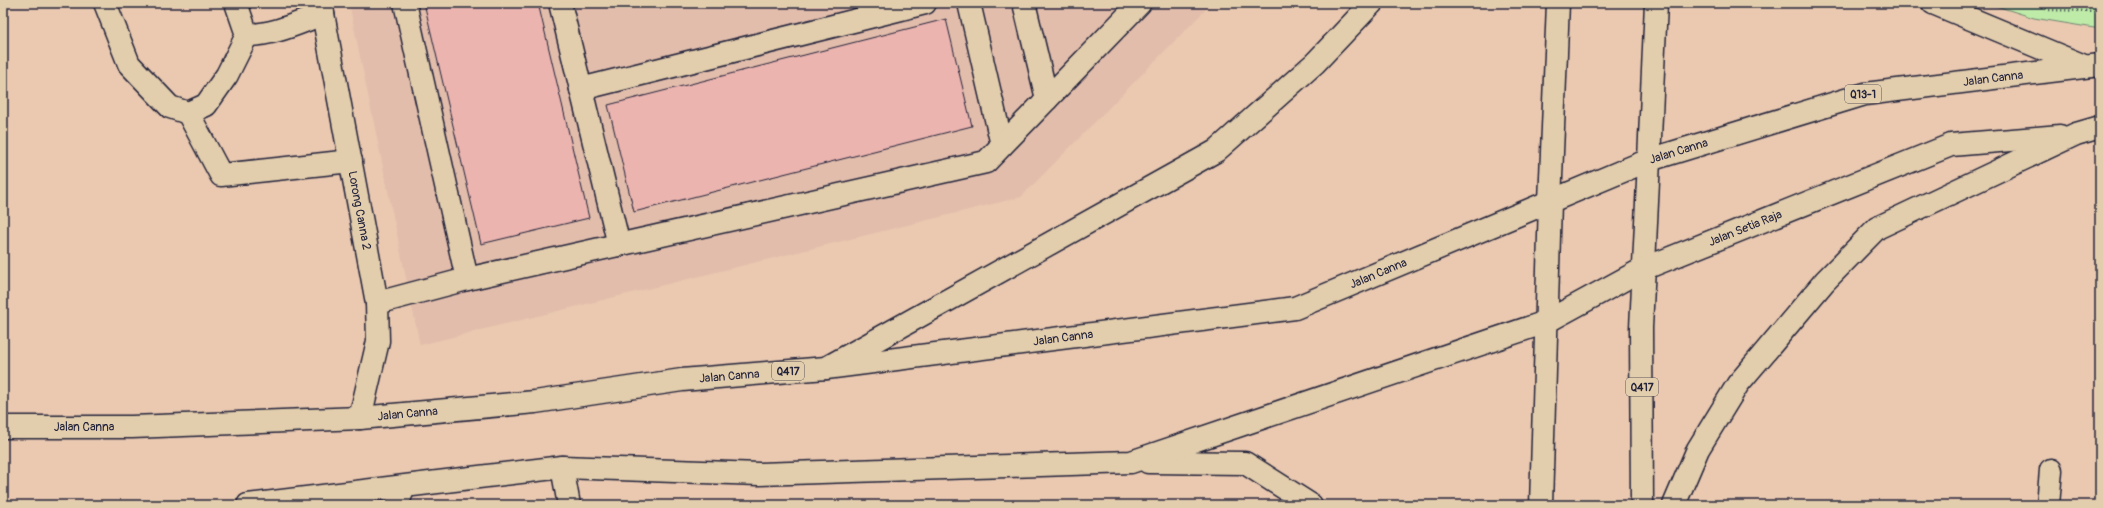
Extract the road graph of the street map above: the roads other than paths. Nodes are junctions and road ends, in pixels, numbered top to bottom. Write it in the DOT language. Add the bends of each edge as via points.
graph roads {
  1 [pos="105,3"];
  2 [pos="236,3"];
  3 [pos="405,3"];
  4 [pos="560,3"];
  5 [pos="925,3"];
  6 [pos="969,3"];
  7 [pos="1024,3"];
  8 [pos="1140,3"];
  9 [pos="1372,3"];
  10 [pos="1558,3"];
  11 [pos="1656,3"];
  12 [pos="1933,3"];
  13 [pos="322,8"];
  14 [pos="247,35"];
  15 [pos="2092,66"];
  16 [pos="581,89"];
  17 [pos="1047,99"];
  18 [pos="188,112"];
  19 [pos="2100,127"];
  20 [pos="2076,134"];
  21 [pos="1002,145"];
  22 [pos="1649,160"];
  23 [pos="351,161"];
  24 [pos="1550,202"];
  25 [pos="620,245"];
  26 [pos="1643,269"];
  27 [pos="467,279"];
  28 [pos="377,303"];
  29 [pos="1546,322"];
  30 [pos="826,368"];
  31 [pos="360,418"];
  32 [pos="3,427"];
  33 [pos="1131,462"];
  34 [pos="562,467"];
  35 [pos="2051,470"];
  36 [pos="400,496"];
  37 [pos="248,505"];
  38 [pos="569,505"];
  39 [pos="1311,505"];
  40 [pos="1541,505"];
  41 [pos="1642,505"];
  42 [pos="1674,505"];
  43 [pos="2048,505"];
  1 -- 18 [label="main road" via="129,64 170,107"];
  2 -- 14 [label="main road"];
  3 -- 27 [label="main road"];
  4 -- 16 [label="main road"];
  5 -- 16 [label="main road"];
  6 -- 21 [label="main road"];
  7 -- 17 [label="main road"];
  8 -- 17 [label="main road"];
  9 -- 30 [label="main road" via="1315,63 1216,151"];
  10 -- 24 [label="main road"];
  11 -- 22 [label="main road"];
  12 -- 15 [label="main road"];
  13 -- 14 [label="main road" via="278,31"];
  13 -- 23 [label="main road, Lorong Canna 2"];
  14 -- 18 [label="main road" via="227,75 206,105"];
  15 -- 22 [label="main road, Jalan Canna / Q13-1" via="1865,94"];
  16 -- 25 [label="main road"];
  17 -- 21 [label="main road"];
  18 -- 23 [label="main road" via="221,176"];
  19 -- 20 [label="main road"];
  20 -- 26 [label="main road, Jalan Setia Raja" via="1951,145"];
  20 -- 42 [label="main road" via="1877,228 1825,281 1738,384 1698,449"];
  21 -- 25 [label="main road" via="986,162"];
  22 -- 24 [label="main road, Jalan Canna / Q417"];
  22 -- 26 [label="main road, Q417"];
  23 -- 28 [label="main road, Lorong Canna 2"];
  24 -- 29 [label="main road"];
  24 -- 30 [label="main road, Jalan Canna / Q417" via="1295,308"];
  25 -- 27 [label="main road"];
  26 -- 29 [label="main road, Jalan Setia Raja"];
  26 -- 41 [label="main road, Q417"];
  27 -- 28 [label="main road"];
  28 -- 31 [label="main road, Lorong Canna 2" via="378,341"];
  29 -- 33 [label="main road"];
  29 -- 40 [label="main road"];
  30 -- 31 [label="main road, Jalan Canna / Q417" via="682,380 535,402"];
  31 -- 32 [label="main road, Jalan Canna / Q417" via="132,427"];
  33 -- 34 [label="main road" via="759,474"];
  33 -- 39 [label="main road" via="1245,463"];
  34 -- 36 [label="main road"];
  34 -- 38 [label="main road"];
  35 -- 43 [label="main road"];
  36 -- 37 [label="main road"];
}
